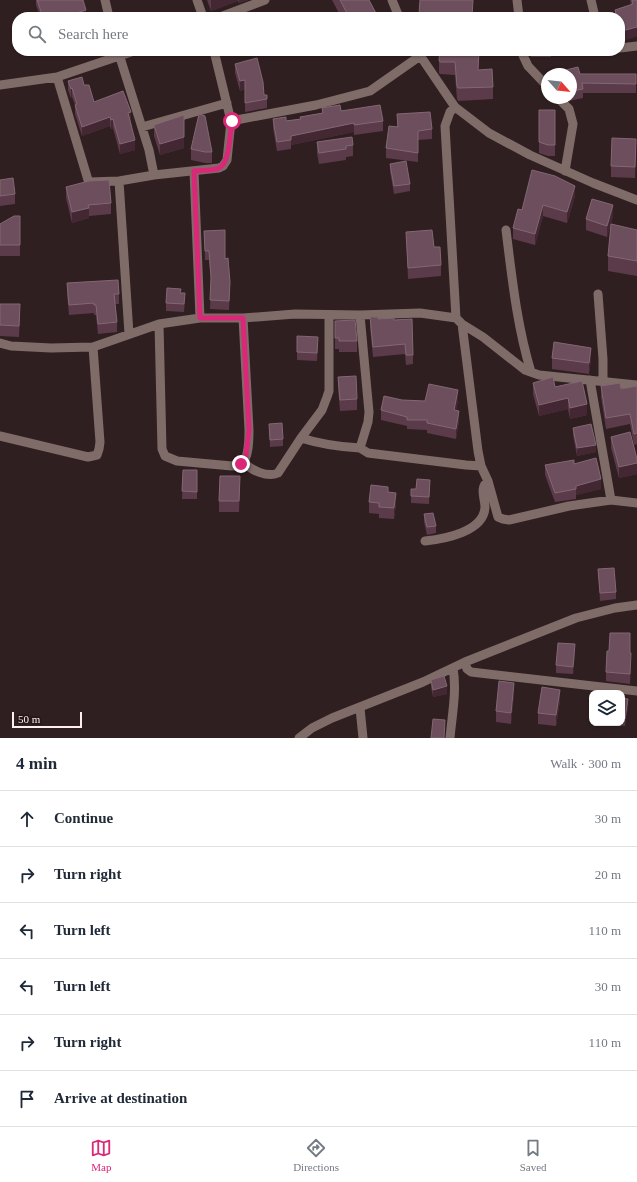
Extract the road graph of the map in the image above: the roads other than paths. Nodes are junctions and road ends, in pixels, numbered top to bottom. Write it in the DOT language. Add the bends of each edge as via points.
graph roads {
  1 [pos="105,0"];
  2 [pos="197,0"];
  3 [pos="266,0"];
  4 [pos="392,0"];
  5 [pos="517,0"];
  6 [pos="591,0"];
  7 [pos="109,12"];
  8 [pos="201,12"];
  9 [pos="234,12"];
  10 [pos="398,12"];
  11 [pos="518,12"];
  12 [pos="593,12"];
  13 [pos="637,46"];
  14 [pos="625,47"];
  15 [pos="114,56"];
  16 [pos="120,56"];
  17 [pos="215,56"];
  18 [pos="414,56"];
  19 [pos="420,56"];
  20 [pos="523,56"];
  21 [pos="57,77"];
  22 [pos="541,80"];
  23 [pos="0,85"];
  24 [pos="227,103"];
  25 [pos="564,104"];
  26 [pos="455,107"];
  27 [pos="232,121"];
  28 [pos="142,127"];
  29 [pos="194,171"];
  30 [pos="565,171"];
  31 [pos="154,175"];
  32 [pos="119,181"];
  33 [pos="637,200"];
  34 [pos="506,230"];
  35 [pos="598,294"];
  36 [pos="328,315"];
  37 [pos="360,316"];
  38 [pos="200,318"];
  39 [pos="243,318"];
  40 [pos="459,321"];
  41 [pos="159,324"];
  42 [pos="128,334"];
  43 [pos="0,343"];
  44 [pos="93,347"];
  45 [pos="531,372"];
  46 [pos="590,380"];
  47 [pos="603,381"];
  48 [pos="637,384"];
  49 [pos="0,436"];
  50 [pos="301,438"];
  51 [pos="360,448"];
  52 [pos="243,462"];
  53 [pos="481,466"];
  54 [pos="488,481"];
  55 [pos="611,500"];
  56 [pos="637,503"];
  57 [pos="425,542"];
  58 [pos="637,605"];
  59 [pos="465,662"];
  60 [pos="454,668"];
  61 [pos="637,691"];
  62 [pos="360,708"];
  63 [pos="298,738"];
  64 [pos="363,738"];
  65 [pos="450,738"];
  1 -- 7 [label="street"];
  2 -- 8 [label="street"];
  3 -- 9 [label="street"];
  4 -- 10 [label="street"];
  5 -- 11 [label="street"];
  6 -- 12 [label="street"];
  13 -- 14 [label="street"];
  15 -- 21 [label="street"];
  16 -- 28 [label="street"];
  17 -- 24 [label="street"];
  18 -- 27 [label="street" via="370,91 316,105"];
  19 -- 26 [label="street"];
  20 -- 22 [label="street" via="528,66"];
  21 -- 23 [label="street"];
  21 -- 32 [label="street" via="88,180 94,183"];
  24 -- 27 [label="street"];
  24 -- 28 [label="street"];
  25 -- 30 [label="street" via="569,109 573,124"];
  26 -- 30 [label="street" via="489,132"];
  26 -- 40 [label="street" via="450,112 445,126"];
  27 -- 29 [label="street" via="226,162 219,168"];
  28 -- 31 [label="street"];
  29 -- 31 [label="street"];
  29 -- 38 [label="street"];
  30 -- 33 [label="street"];
  31 -- 32 [label="street"];
  32 -- 42 [label="street"];
  34 -- 45 [label="street" via="515,302 523,346"];
  35 -- 47 [label="street" via="604,359"];
  36 -- 37 [label="street"];
  36 -- 39 [label="street" via="295,314"];
  36 -- 50 [label="street" via="329,391 322,410"];
  37 -- 40 [label="street" via="420,312"];
  37 -- 51 [label="street" via="369,412"];
  38 -- 39 [label="street"];
  38 -- 41 [label="street"];
  39 -- 52 [label="street" via="249,430"];
  40 -- 45 [label="street"];
  40 -- 53 [label="street"];
  41 -- 42 [label="street"];
  41 -- 52 [label="street" via="162,449 165,456 177,461 232,466"];
  42 -- 44 [label="street"];
  43 -- 44 [label="street" via="51,348"];
  44 -- 49 [label="street" via="100,442 97,455 88,457"];
  45 -- 46 [label="street"];
  46 -- 47 [label="street"];
  46 -- 55 [label="street"];
  47 -- 48 [label="street"];
  50 -- 51 [label="street" via="342,447"];
  50 -- 52 [label="street" via="276,474 255,470"];
  51 -- 53 [label="street" via="368,453"];
  53 -- 54 [label="street"];
  54 -- 55 [label="street" via="497,516 504,520"];
  54 -- 57 [label="street" via="483,491 485,510 479,523 447,538"];
  55 -- 56 [label="street"];
  58 -- 59 [label="street" via="576,618"];
  59 -- 60 [label="street"];
  59 -- 61 [label="street" via="471,672"];
  60 -- 62 [label="street"];
  60 -- 65 [label="street"];
  62 -- 63 [label="street" via="322,723"];
  62 -- 64 [label="street"];
}
